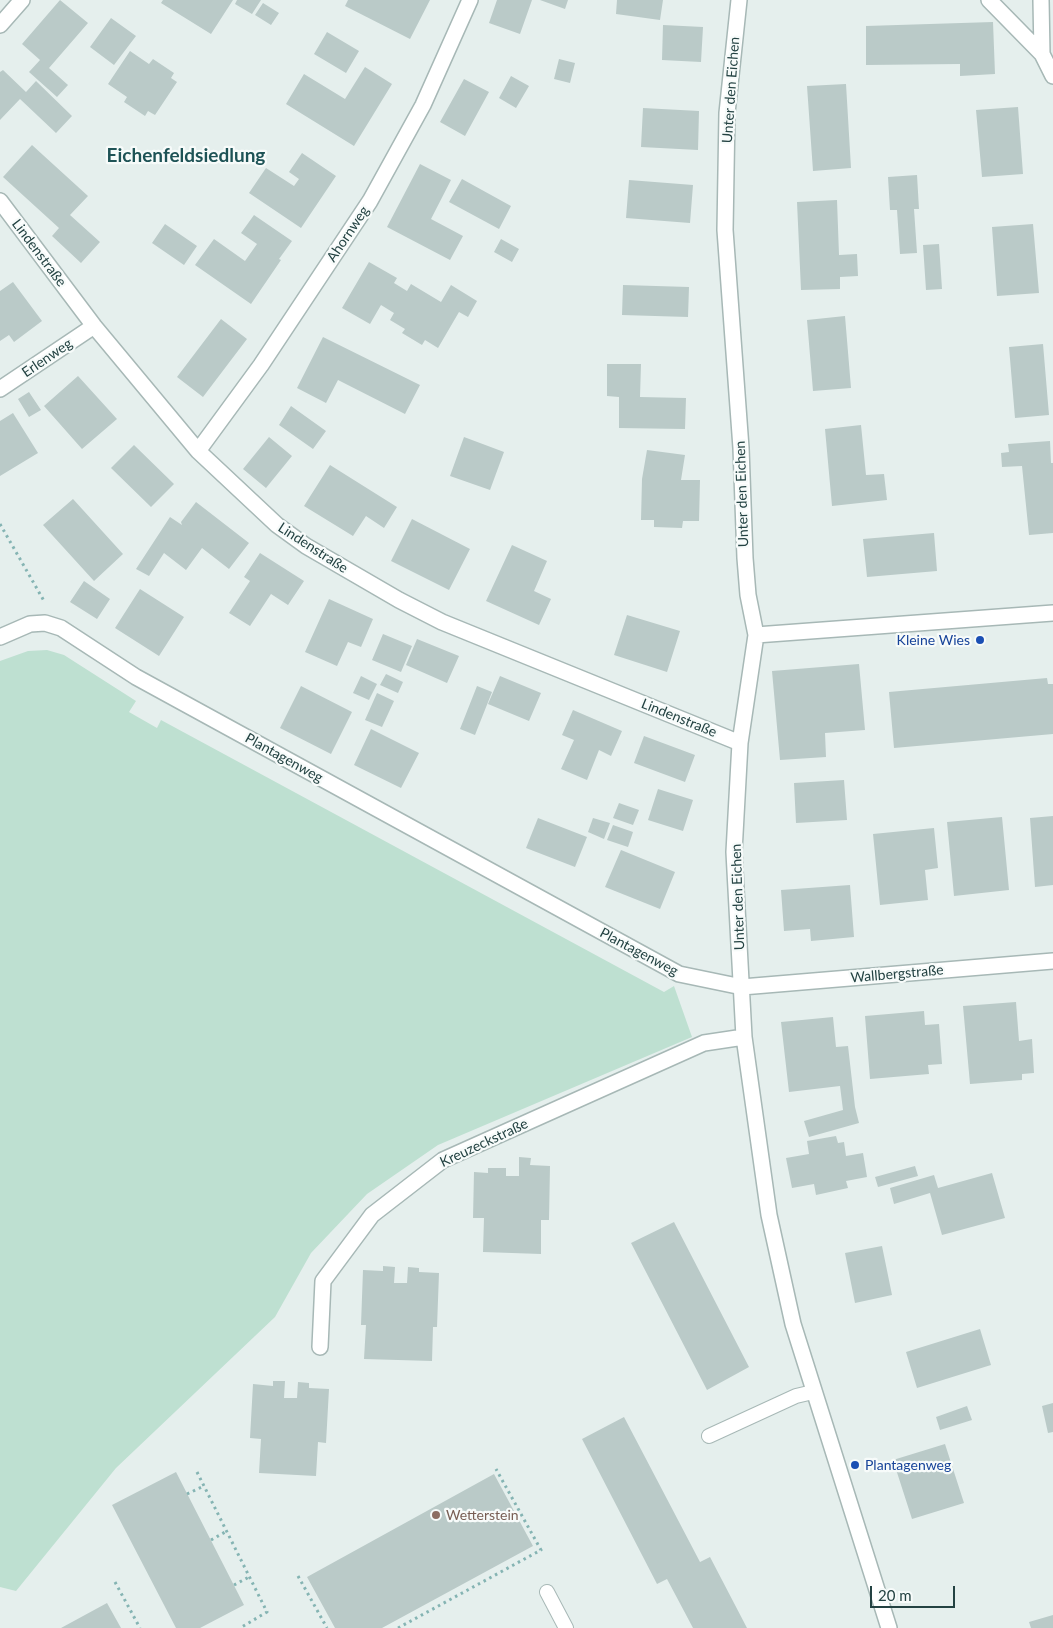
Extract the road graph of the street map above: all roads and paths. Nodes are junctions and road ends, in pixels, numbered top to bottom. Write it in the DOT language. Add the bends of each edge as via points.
graph roads {
  1 [pos="22,0"];
  2 [pos="470,0"];
  3 [pos="739,0"];
  4 [pos="989,0"];
  5 [pos="1040,0"];
  6 [pos="0,25"];
  7 [pos="1042,54"];
  8 [pos="1053,76"];
  9 [pos="0,201"];
  10 [pos="94,326"];
  11 [pos="0,389"];
  12 [pos="198,452"];
  13 [pos="0,524"];
  14 [pos="1053,613"];
  15 [pos="45,623"];
  16 [pos="756,635"];
  17 [pos="0,637"];
  18 [pos="740,743"];
  19 [pos="1053,961"];
  20 [pos="742,987"];
  21 [pos="744,1036"];
  22 [pos="320,1347"];
  23 [pos="814,1392"];
  24 [pos="709,1436"];
  25 [pos="496,1469"];
  26 [pos="197,1472"];
  27 [pos="204,1486"];
  28 [pos="187,1494"];
  29 [pos="226,1531"];
  30 [pos="211,1540"];
  31 [pos="249,1576"];
  32 [pos="298,1576"];
  33 [pos="115,1582"];
  34 [pos="234,1585"];
  35 [pos="547,1592"];
  36 [pos="140,1628"];
  37 [pos="240,1628"];
  38 [pos="327,1628"];
  39 [pos="398,1628"];
  40 [pos="566,1628"];
  41 [pos="889,1628"];
  1 -- 6 [label="street"];
  2 -- 12 [label="street, Ahornweg" via="423,105 370,201 261,365"];
  3 -- 16 [label="street, Unter den Eichen" via="727,113 725,230 741,448 745,558"];
  4 -- 7 [label="street"];
  5 -- 7 [label="street"];
  7 -- 8 [label="street"];
  9 -- 10 [label="street, Lindenstraße"];
  10 -- 11 [label="street, Erlenweg"];
  10 -- 12 [label="street, Lindenstraße"];
  12 -- 18 [label="street, Lindenstraße" via="277,526 399,600 442,622"];
  13 -- 15 [label="path" via="44,599"];
  14 -- 16 [label="street"];
  15 -- 17 [label="street" via="30,624"];
  15 -- 20 [label="street, Plantagenweg" via="61,628 136,677 679,974"];
  16 -- 18 [label="street, Unter den Eichen"];
  18 -- 20 [label="street, Unter den Eichen" via="734,852"];
  19 -- 20 [label="street, Wallbergstraße"];
  20 -- 21 [label="street"];
  21 -- 22 [label="street, Kreuzeckstraße" via="704,1043 443,1160 372,1215 323,1281"];
  21 -- 23 [label="street" via="771,1225 793,1324"];
  23 -- 24 [label="lane" via="796,1396"];
  23 -- 41 [label="street"];
  25 -- 39 [label="path" via="541,1550"];
  26 -- 27 [label="path"];
  27 -- 28 [label="path"];
  27 -- 29 [label="path"];
  29 -- 30 [label="path"];
  29 -- 31 [label="path"];
  31 -- 34 [label="path"];
  31 -- 37 [label="path" via="267,1612"];
  32 -- 38 [label="path"];
  33 -- 36 [label="path"];
  35 -- 40 [label="lane"];
}
